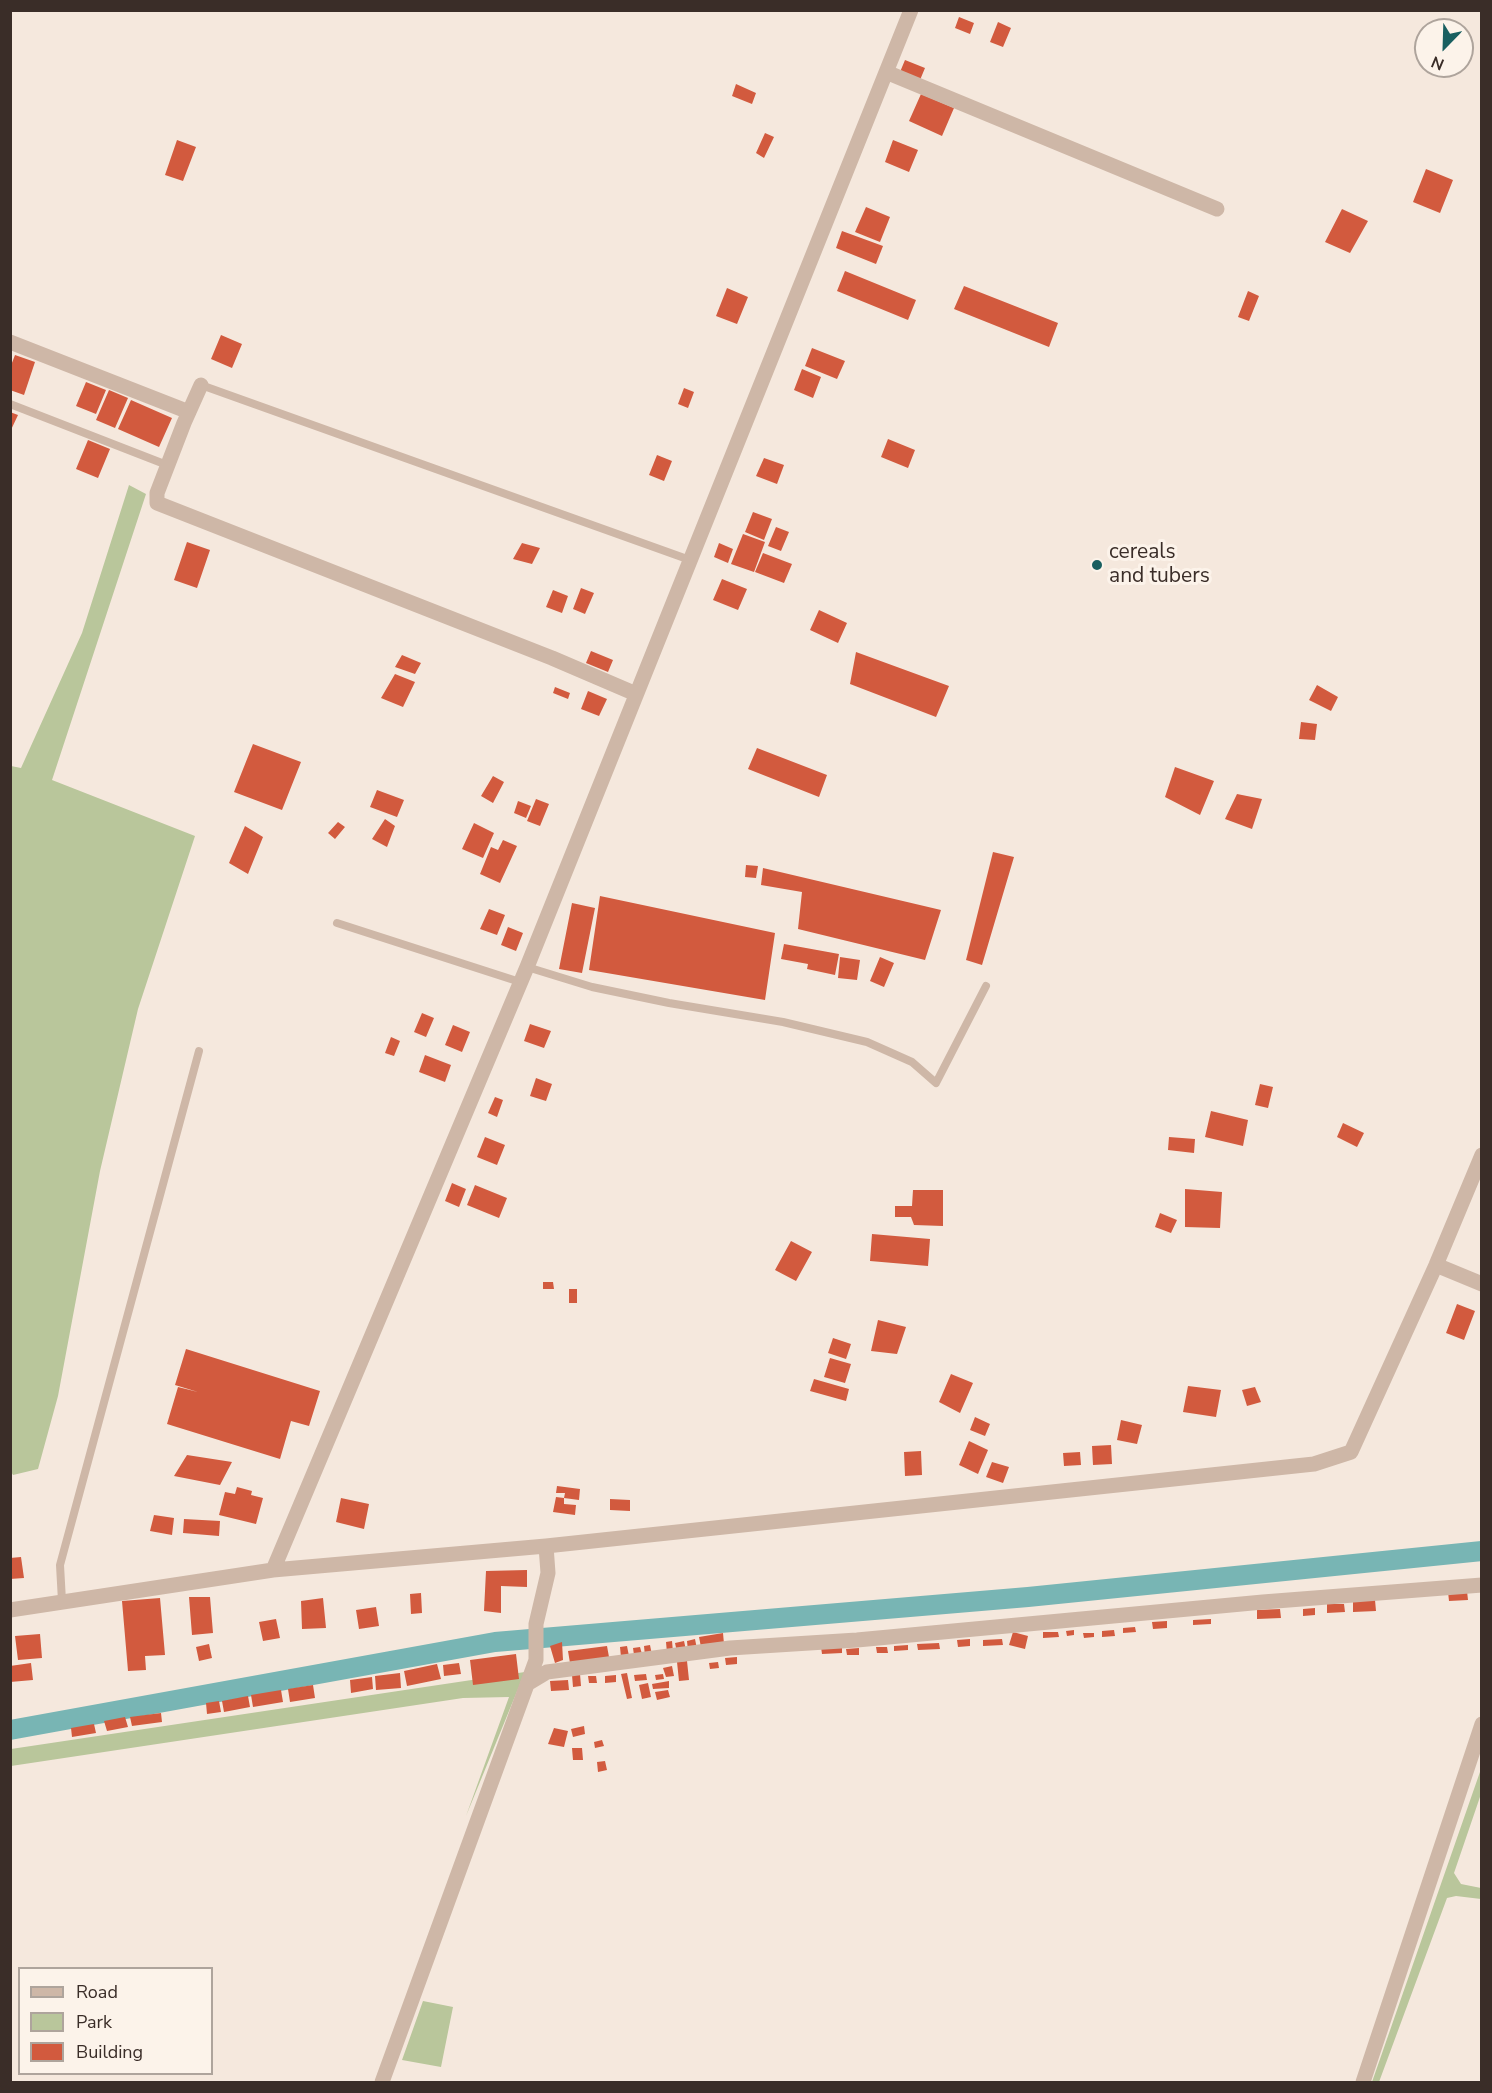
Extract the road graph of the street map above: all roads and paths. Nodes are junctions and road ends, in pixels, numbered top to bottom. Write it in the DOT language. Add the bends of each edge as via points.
graph roads {
  1 [pos="911,10"];
  2 [pos="886,72"];
  3 [pos="1218,209"];
  4 [pos="10,342"];
  5 [pos="201,385"];
  6 [pos="10,404"];
  7 [pos="189,412"];
  8 [pos="167,465"];
  9 [pos="690,560"];
  10 [pos="636,694"];
  11 [pos="338,923"];
  12 [pos="527,967"];
  13 [pos="520,982"];
  14 [pos="986,986"];
  15 [pos="199,1051"];
  16 [pos="1482,1155"];
  17 [pos="1436,1265"];
  18 [pos="1482,1284"];
  19 [pos="546,1546"];
  20 [pos="273,1570"];
  21 [pos="1482,1585"];
  22 [pos="62,1601"];
  23 [pos="10,1610"];
  24 [pos="527,1684"];
  25 [pos="1482,1724"];
  26 [pos="382,2082"];
  27 [pos="1364,2082"];
  1 -- 2 [label="street"];
  2 -- 3 [label="street"];
  2 -- 9 [label="street"];
  4 -- 7 [label="street"];
  5 -- 7 [label="street"];
  5 -- 9 [label="lane"];
  6 -- 8 [label="lane"];
  7 -- 8 [label="street"];
  8 -- 10 [label="street" via="157,503"];
  9 -- 10 [label="street"];
  10 -- 12 [label="street"];
  11 -- 13 [label="lane"];
  12 -- 13 [label="street"];
  12 -- 14 [label="lane" via="669,1004 783,1022 867,1042 912,1062 936,1083"];
  13 -- 20 [label="street"];
  15 -- 22 [label="lane" via="60,1565"];
  16 -- 17 [label="street"];
  17 -- 18 [label="street"];
  17 -- 19 [label="street" via="1351,1452 1314,1464"];
  19 -- 20 [label="street"];
  19 -- 24 [label="street" via="548,1573 536,1624 537,1660"];
  20 -- 22 [label="street"];
  21 -- 24 [label="street" via="730,1648 547,1672"];
  22 -- 23 [label="street"];
  24 -- 26 [label="street"];
  25 -- 27 [label="street"];
}
